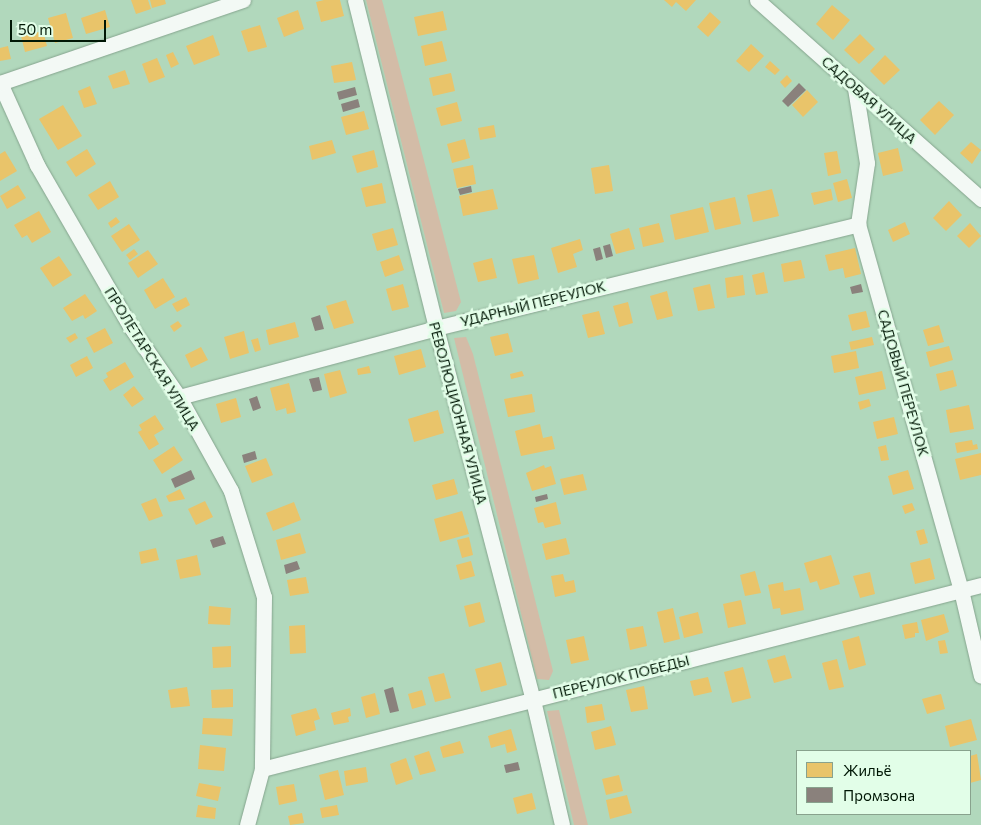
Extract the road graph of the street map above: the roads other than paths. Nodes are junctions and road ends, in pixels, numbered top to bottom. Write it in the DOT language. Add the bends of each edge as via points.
graph roads {
  1 [pos="244,0"];
  2 [pos="355,0"];
  3 [pos="757,0"];
  4 [pos="0,83"];
  5 [pos="855,88"];
  6 [pos="981,199"];
  7 [pos="858,224"];
  8 [pos="436,328"];
  9 [pos="179,397"];
  10 [pos="981,585"];
  11 [pos="961,590"];
  12 [pos="981,676"];
  13 [pos="533,700"];
  14 [pos="262,769"];
  15 [pos="247,825"];
  16 [pos="562,825"];
  1 -- 4 [label="street, ПРОЛЕТАРСКАЯ УЛИЦА"];
  2 -- 8 [label="street, РЕВОЛЮЦИОННАЯ УЛИЦА"];
  3 -- 5 [label="street, САДОВАЯ УЛИЦА"];
  4 -- 9 [label="street, ПРОЛЕТАРСКАЯ УЛИЦА" via="37,165 130,326"];
  5 -- 6 [label="street, САДОВАЯ УЛИЦА"];
  5 -- 7 [label="street, САДОВЫЙ ПЕРЕУЛОК" via="867,163"];
  7 -- 8 [label="street, УДАРНЫЙ ПЕРЕУЛОК"];
  7 -- 11 [label="street, САДОВЫЙ ПЕРЕУЛОК"];
  8 -- 9 [label="street, УДАРНЫЙ ПЕРЕУЛОК"];
  8 -- 13 [label="street, РЕВОЛЮЦИОННАЯ УЛИЦА"];
  9 -- 14 [label="street, ПРОЛЕТАРСКАЯ УЛИЦА" via="231,491 264,597"];
  10 -- 11 [label="street, ПЕРЕУЛОК ПОБЕДЫ"];
  11 -- 12 [label="street, САДОВЫЙ ПЕРЕУЛОК"];
  11 -- 13 [label="street, ПЕРЕУЛОК ПОБЕДЫ"];
  13 -- 14 [label="street, ПЕРЕУЛОК ПОБЕДЫ"];
  13 -- 16 [label="street, РЕВОЛЮЦИОННАЯ УЛИЦА"];
  14 -- 15 [label="street, ПРОЛЕТАРСКАЯ УЛИЦА"];
}
